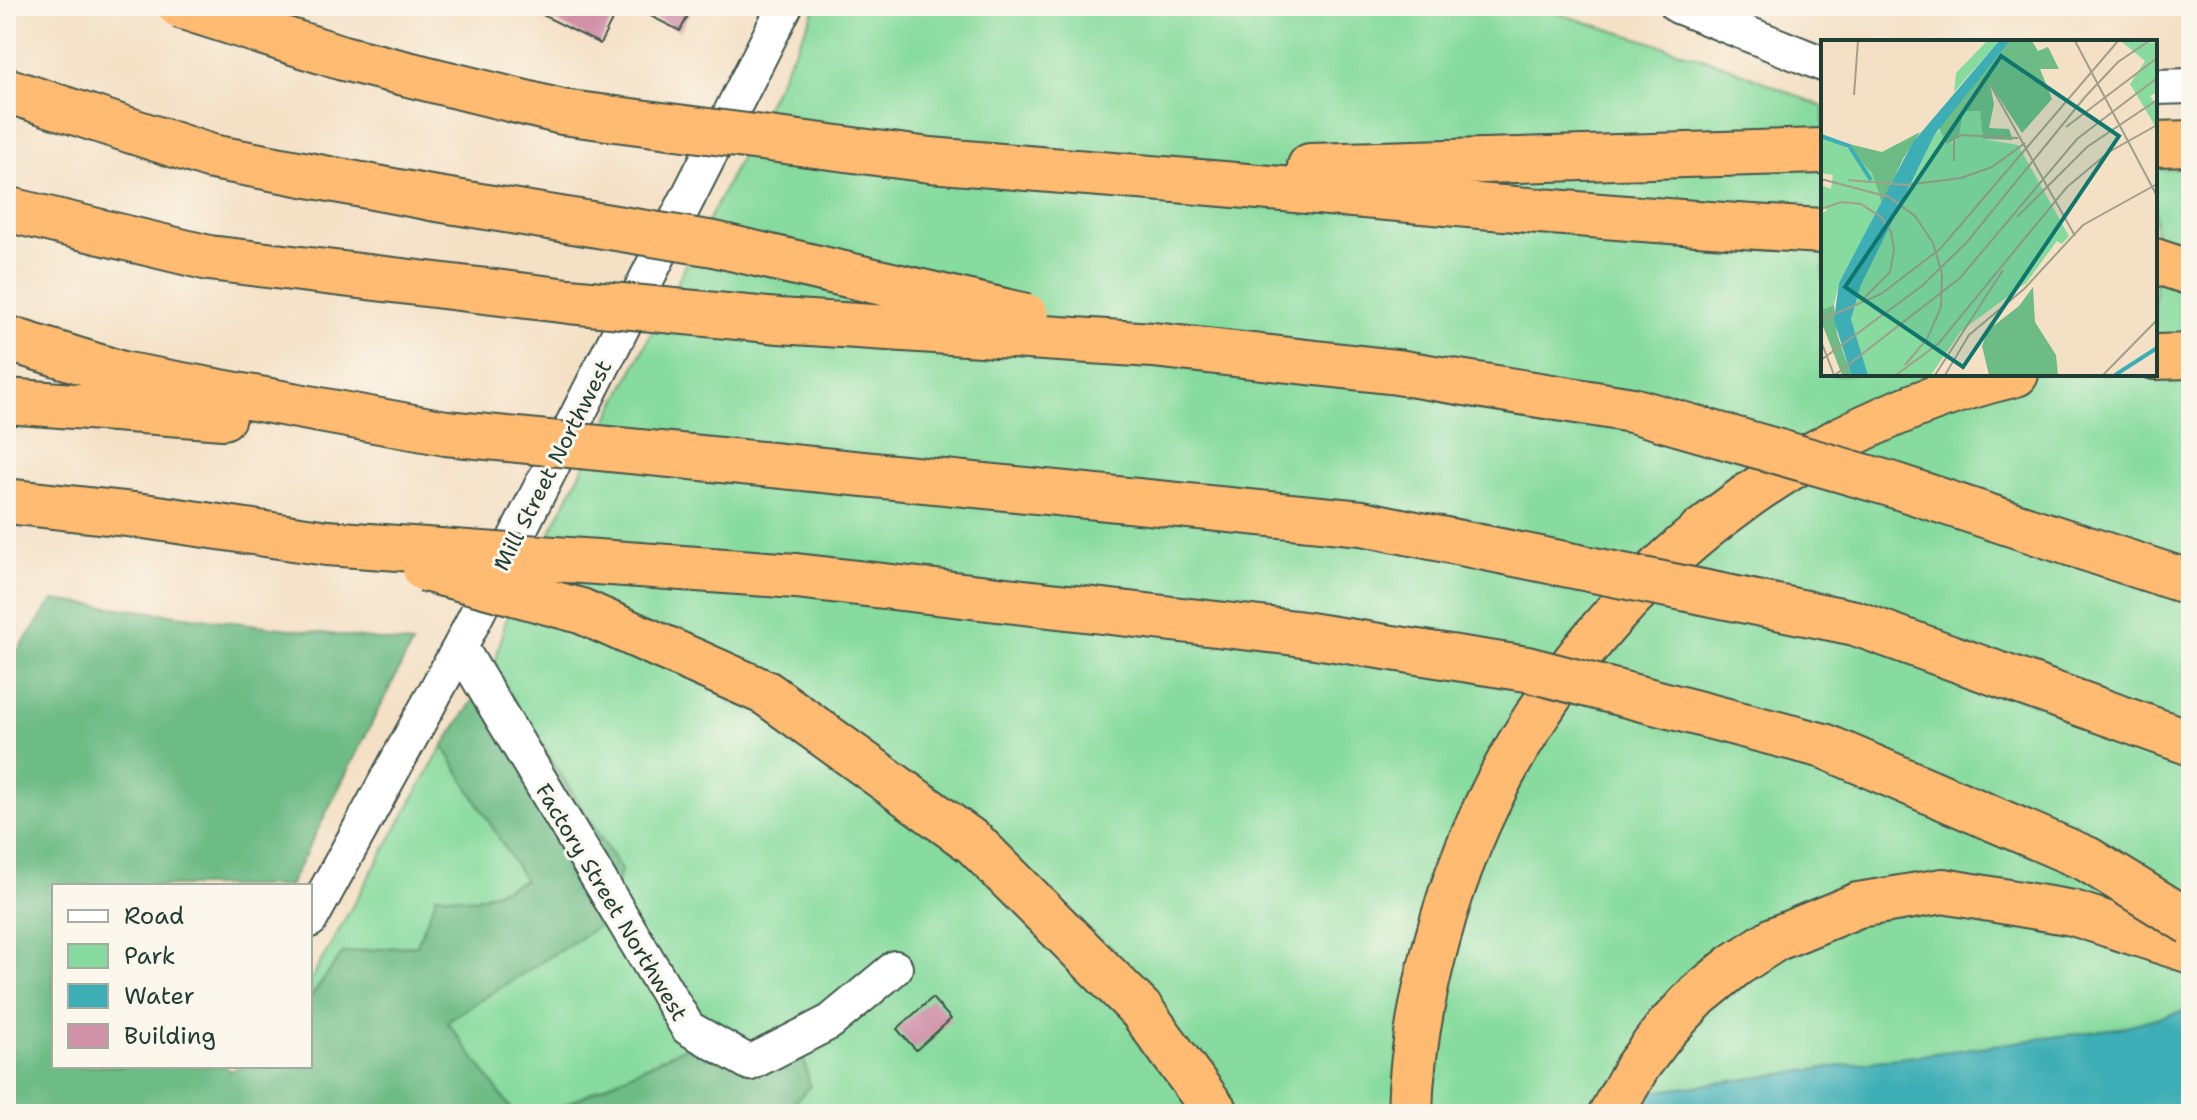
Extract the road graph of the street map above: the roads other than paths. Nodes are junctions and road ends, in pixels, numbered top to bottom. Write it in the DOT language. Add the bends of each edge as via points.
graph roads {
  1 [pos="180,6"];
  2 [pos="785,6"];
  3 [pos="1678,6"];
  4 [pos="1821,63"];
  5 [pos="2191,86"];
  6 [pos="2157,87"];
  7 [pos="6,90"];
  8 [pos="2191,143"];
  9 [pos="2157,144"];
  10 [pos="1821,151"];
  11 [pos="1075,172"];
  12 [pos="6,209"];
  13 [pos="1821,231"];
  14 [pos="2157,262"];
  15 [pos="2191,273"];
  16 [pos="6,338"];
  17 [pos="1153,345"];
  18 [pos="2191,356"];
  19 [pos="2157,357"];
  20 [pos="2010,376"];
  21 [pos="6,401"];
  22 [pos="446,433"];
  23 [pos="6,501"];
  24 [pos="327,543"];
  25 [pos="2191,583"];
  26 [pos="460,647"];
  27 [pos="2191,743"];
  28 [pos="312,916"];
  29 [pos="2191,923"];
  30 [pos="2191,951"];
  31 [pos="895,968"];
  32 [pos="1217,1114"];
  33 [pos="1410,1114"];
  34 [pos="1611,1114"];
  1 -- 11 [label="highway, bridge" via="343,58 562,112 930,160"];
  2 -- 26 [label="street, Mill Street Northwest"];
  3 -- 4 [label="street"];
  5 -- 6 [label="street"];
  7 -- 17 [label="highway, bridge" via="212,157 714,244"];
  8 -- 9 [label="highway"];
  10 -- 11 [label="highway"];
  11 -- 13 [label="highway" via="1622,220"];
  12 -- 17 [label="highway, bridge" via="209,258 569,301 779,321"];
  14 -- 15 [label="highway"];
  16 -- 22 [label="highway" via="122,374"];
  17 -- 25 [label="highway, bridge" via="1397,372 1632,410 1887,483"];
  18 -- 19 [label="highway"];
  20 -- 33 [label="highway, bridge" via="1904,409 1790,467 1686,543 1596,634 1521,739 1465,854 1427,977"];
  21 -- 22 [label="highway"];
  22 -- 27 [label="highway, bridge" via="1362,523 1855,623"];
  23 -- 24 [label="highway"];
  24 -- 29 [label="highway, bridge" via="796,576 1296,633 1527,669 1824,746 2087,859"];
  24 -- 32 [label="highway, bridge" via="581,611 766,693 974,843 1141,1010"];
  26 -- 28 [label="street, Mill Street Northwest"];
  26 -- 31 [label="street, Factory Street Northwest" via="688,1028 750,1063 830,1022"];
  30 -- 34 [label="highway" via="2073,913 1943,891 1858,905 1775,939 1698,995 1637,1067"];
}
